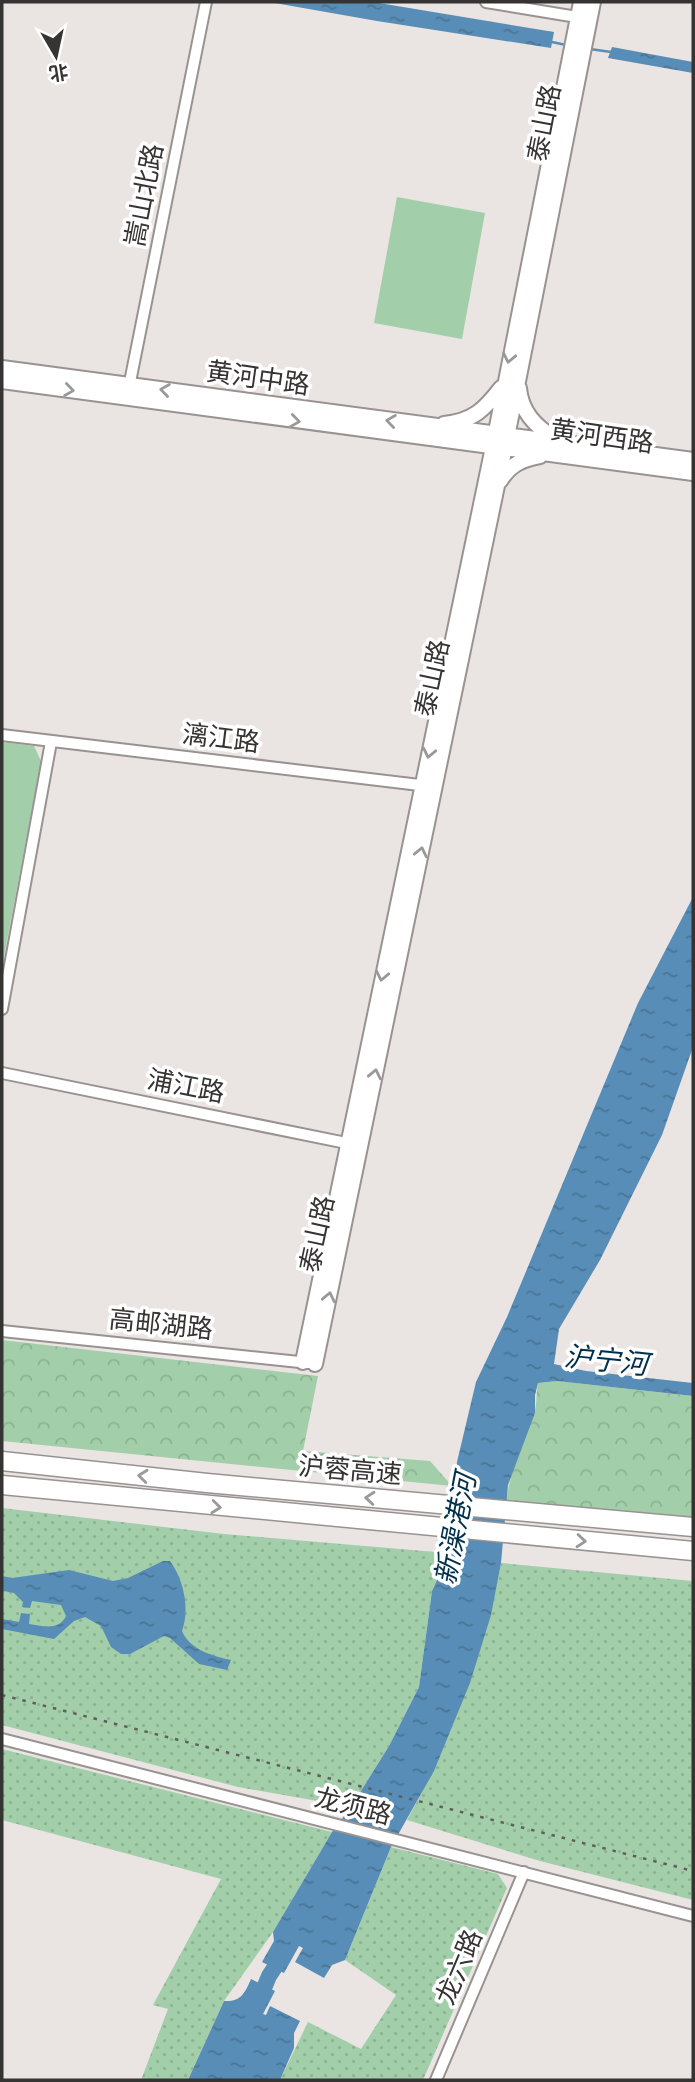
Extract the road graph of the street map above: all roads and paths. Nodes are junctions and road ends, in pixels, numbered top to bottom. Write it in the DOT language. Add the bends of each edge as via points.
graph roads {
  1 [pos="206,2"];
  2 [pos="486,2"];
  3 [pos="582,2"];
  4 [pos="593,2"];
  5 [pos="583,21"];
  6 [pos="572,77"];
  7 [pos="2,368"];
  8 [pos="519,375"];
  9 [pos="2,381"];
  10 [pos="504,384"];
  11 [pos="128,392"];
  12 [pos="430,426"];
  13 [pos="500,441"];
  14 [pos="560,449"];
  15 [pos="693,460"];
  16 [pos="693,472"];
  17 [pos="496,488"];
  18 [pos="2,736"];
  19 [pos="51,742"];
  20 [pos="428,786"];
  21 [pos="2,1010"];
  22 [pos="2,1073"];
  23 [pos="354,1144"];
  24 [pos="2,1331"];
  25 [pos="309,1363"];
  26 [pos="2,1461"];
  27 [pos="2,1485"];
  28 [pos="693,1527"];
  29 [pos="693,1551"];
  30 [pos="2,1739"];
  31 [pos="524,1872"];
  32 [pos="693,1916"];
  33 [pos="436,2080"];
  1 -- 11 [label="street, 嵩山北路"];
  2 -- 5 [label="street"];
  3 -- 5 [label="main road, 泰山路"];
  4 -- 5 [label="main road, 泰山路"];
  5 -- 6 [label="main road, 泰山路"];
  6 -- 8 [label="main road, 泰山路"];
  6 -- 10 [label="main road, 泰山路, one-way"];
  7 -- 11 [label="main road, 黄河中路"];
  8 -- 13 [label="main road, 泰山路"];
  8 -- 14 [label="main road" via="524,411"];
  9 -- 11 [label="main road, 黄河中路, one-way"];
  10 -- 12 [label="main road" via="473,417"];
  10 -- 13 [label="main road, 泰山路"];
  12 -- 11 [label="main road, 黄河中路, one-way"];
  11 -- 13 [label="main road, 黄河中路, one-way"];
  12 -- 13 [label="main road, 黄河中路"];
  13 -- 14 [label="main road, 黄河西路"];
  13 -- 17 [label="main road, 泰山路"];
  13 -- 20 [label="main road, 泰山路, one-way"];
  14 -- 15 [label="main road, 黄河西路"];
  14 -- 16 [label="main road, 黄河西路"];
  14 -- 17 [label="main road" via="519,461"];
  17 -- 20 [label="main road, 泰山路"];
  18 -- 19 [label="street, 漓江路"];
  19 -- 20 [label="street, 漓江路"];
  19 -- 21 [label="street"];
  20 -- 23 [label="main road, 泰山路"];
  22 -- 23 [label="street, 浦江路"];
  23 -- 25 [label="main road, 泰山路"];
  24 -- 25 [label="street, 高邮湖路"];
  28 -- 26 [label="highway, 沪蓉高速, one-way"];
  27 -- 29 [label="highway, 沪蓉高速, one-way"];
  30 -- 31 [label="street, 龙须路"];
  31 -- 32 [label="street, 龙须路"];
  31 -- 33 [label="street, 龙六路"];
}
